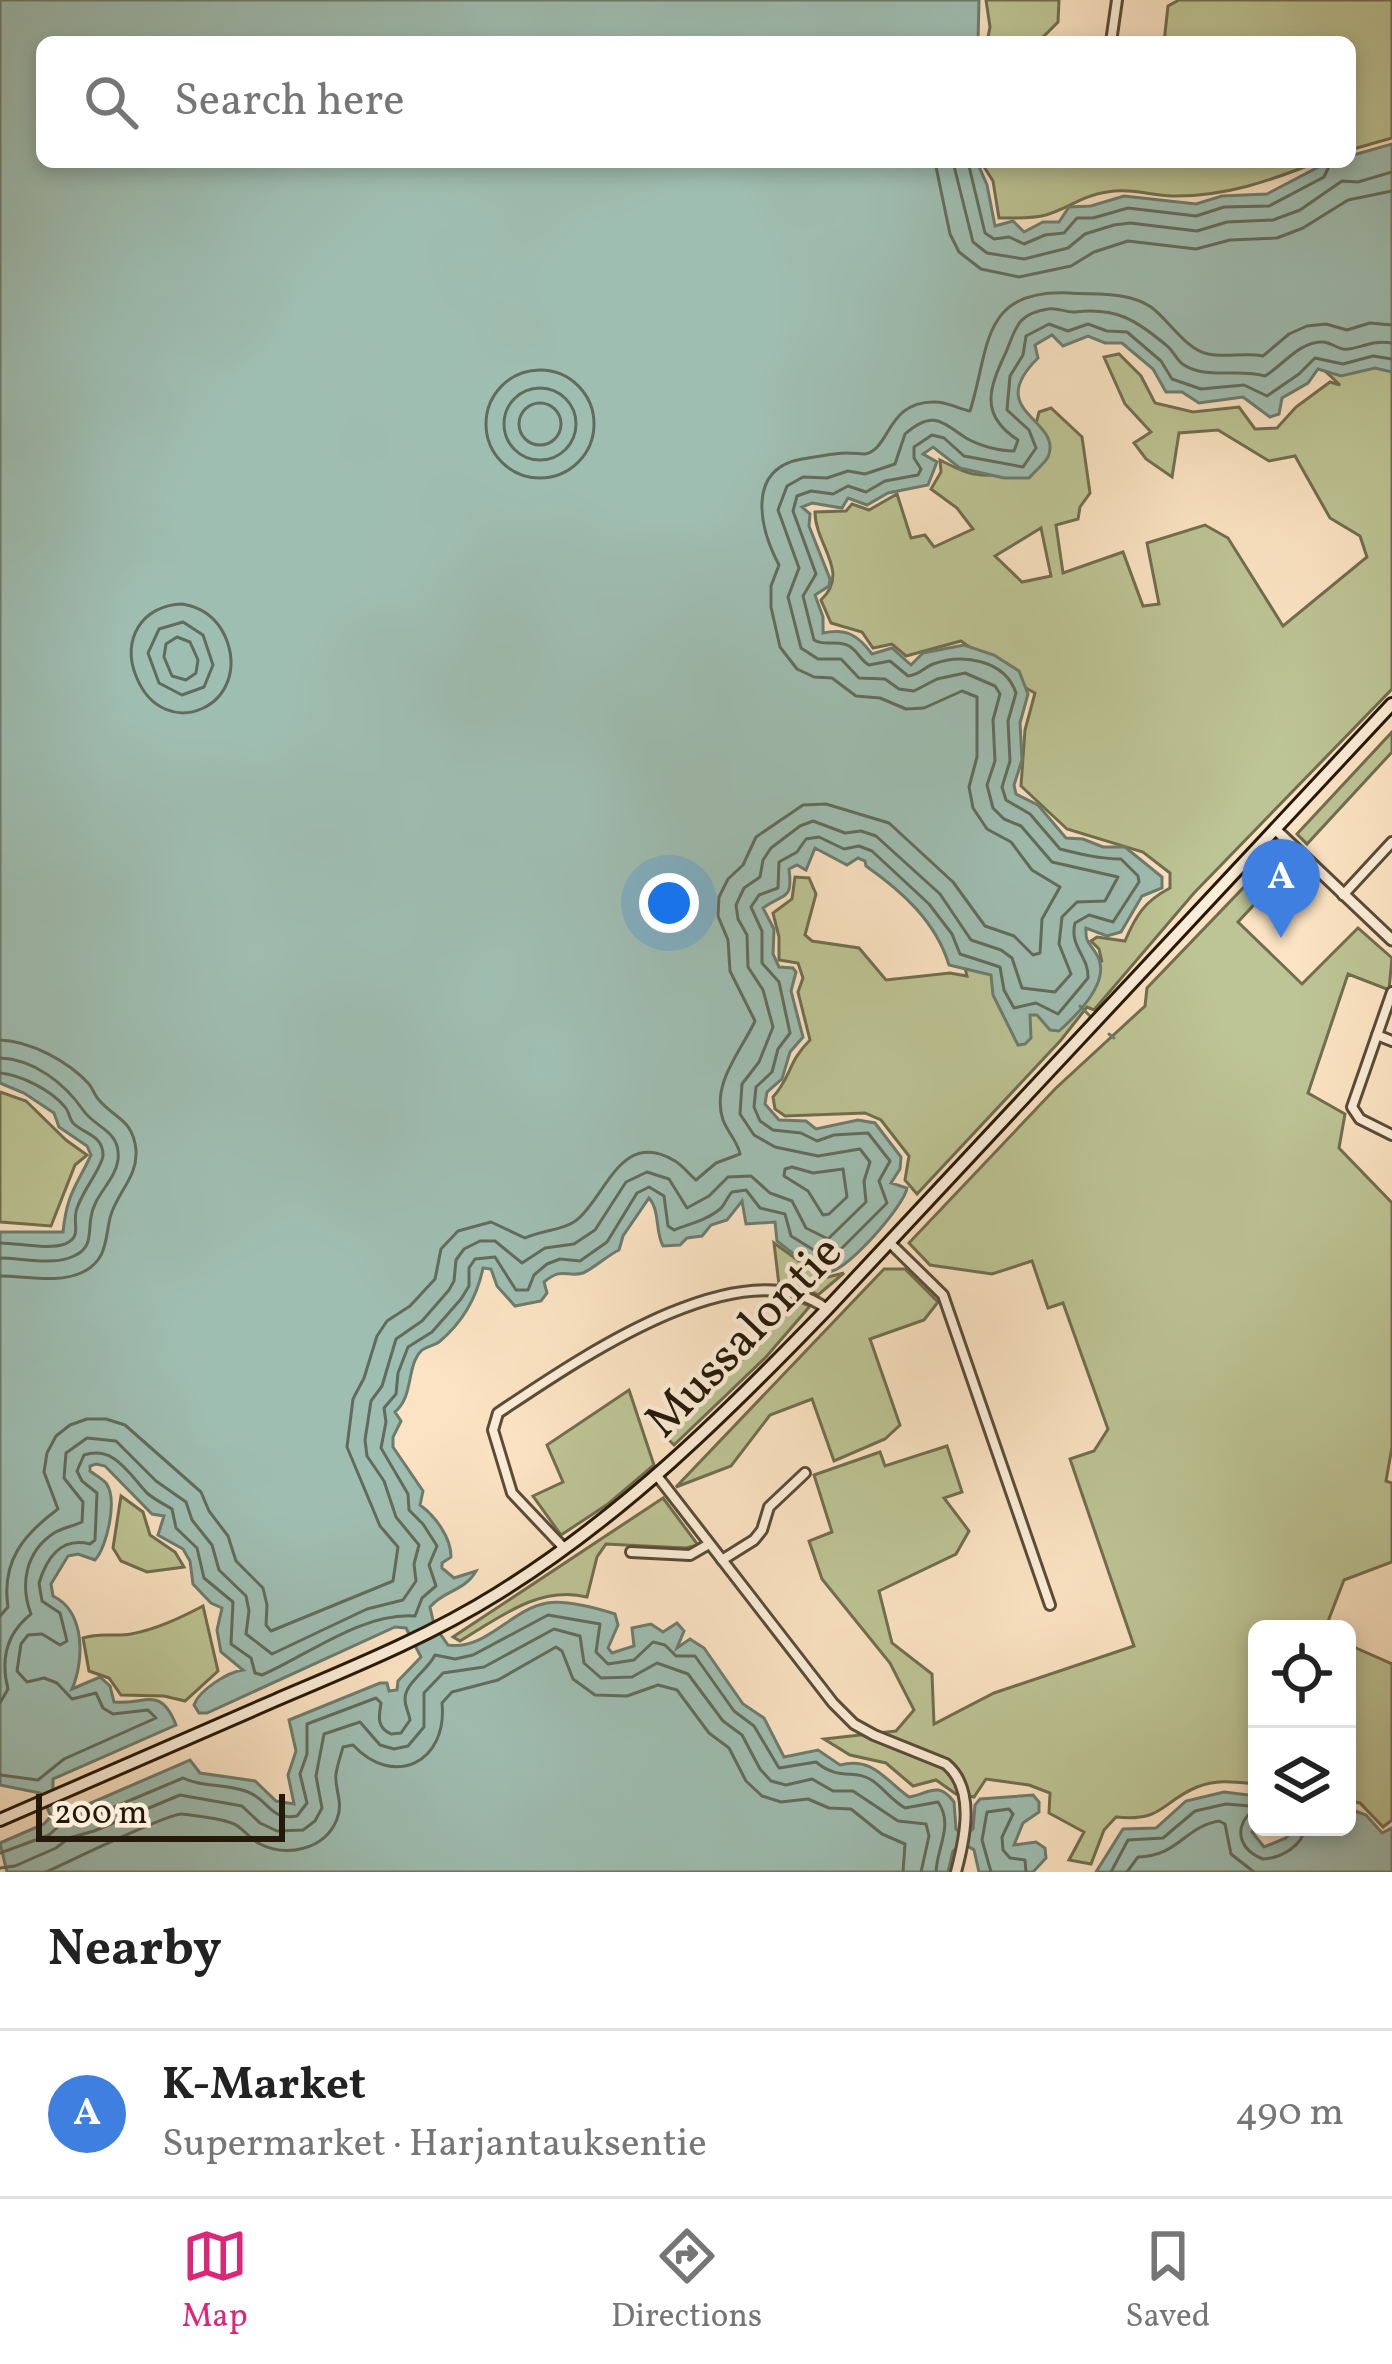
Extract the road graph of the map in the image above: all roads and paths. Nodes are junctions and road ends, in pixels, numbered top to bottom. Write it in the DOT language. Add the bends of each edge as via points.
graph roads {
  1 [pos="1117,0"];
  2 [pos="1112,36"];
  3 [pos="1392,704"];
  4 [pos="1275,829"];
  5 [pos="1392,842"];
  6 [pos="1343,895"];
  7 [pos="1392,940"];
  8 [pos="1392,992"];
  9 [pos="1377,1035"];
  10 [pos="1392,1041"];
  11 [pos="1392,1136"];
  12 [pos="889,1242"];
  13 [pos="826,1309"];
  14 [pos="805,1473"];
  15 [pos="658,1477"];
  16 [pos="709,1544"];
  17 [pos="565,1550"];
  18 [pos="631,1552"];
  19 [pos="722,1560"];
  20 [pos="1050,1605"];
  21 [pos="0,1820"];
  22 [pos="956,1872"];
  1 -- 2 [label="street"];
  3 -- 4 [label="main road, Mussalontie"];
  4 -- 6 [label="street"];
  4 -- 12 [label="main road, Mussalontie"];
  5 -- 6 [label="street"];
  6 -- 7 [label="street"];
  8 -- 9 [label="street"];
  9 -- 10 [label="street"];
  9 -- 11 [label="street" via="1352,1107"];
  12 -- 13 [label="main road, Mussalontie"];
  12 -- 20 [label="street" via="943,1295"];
  13 -- 15 [label="main road, Mussalontie"];
  13 -- 17 [label="street" via="799,1292 713,1296 639,1326 498,1413 493,1430 512,1493"];
  14 -- 19 [label="street" via="770,1507 754,1540"];
  15 -- 16 [label="street"];
  15 -- 17 [label="main road, Mussalontie"];
  16 -- 18 [label="street" via="689,1555"];
  16 -- 19 [label="street"];
  17 -- 21 [label="main road, Mussalontie" via="405,1643"];
  19 -- 22 [label="street" via="854,1724 956,1773 965,1790"];
}
